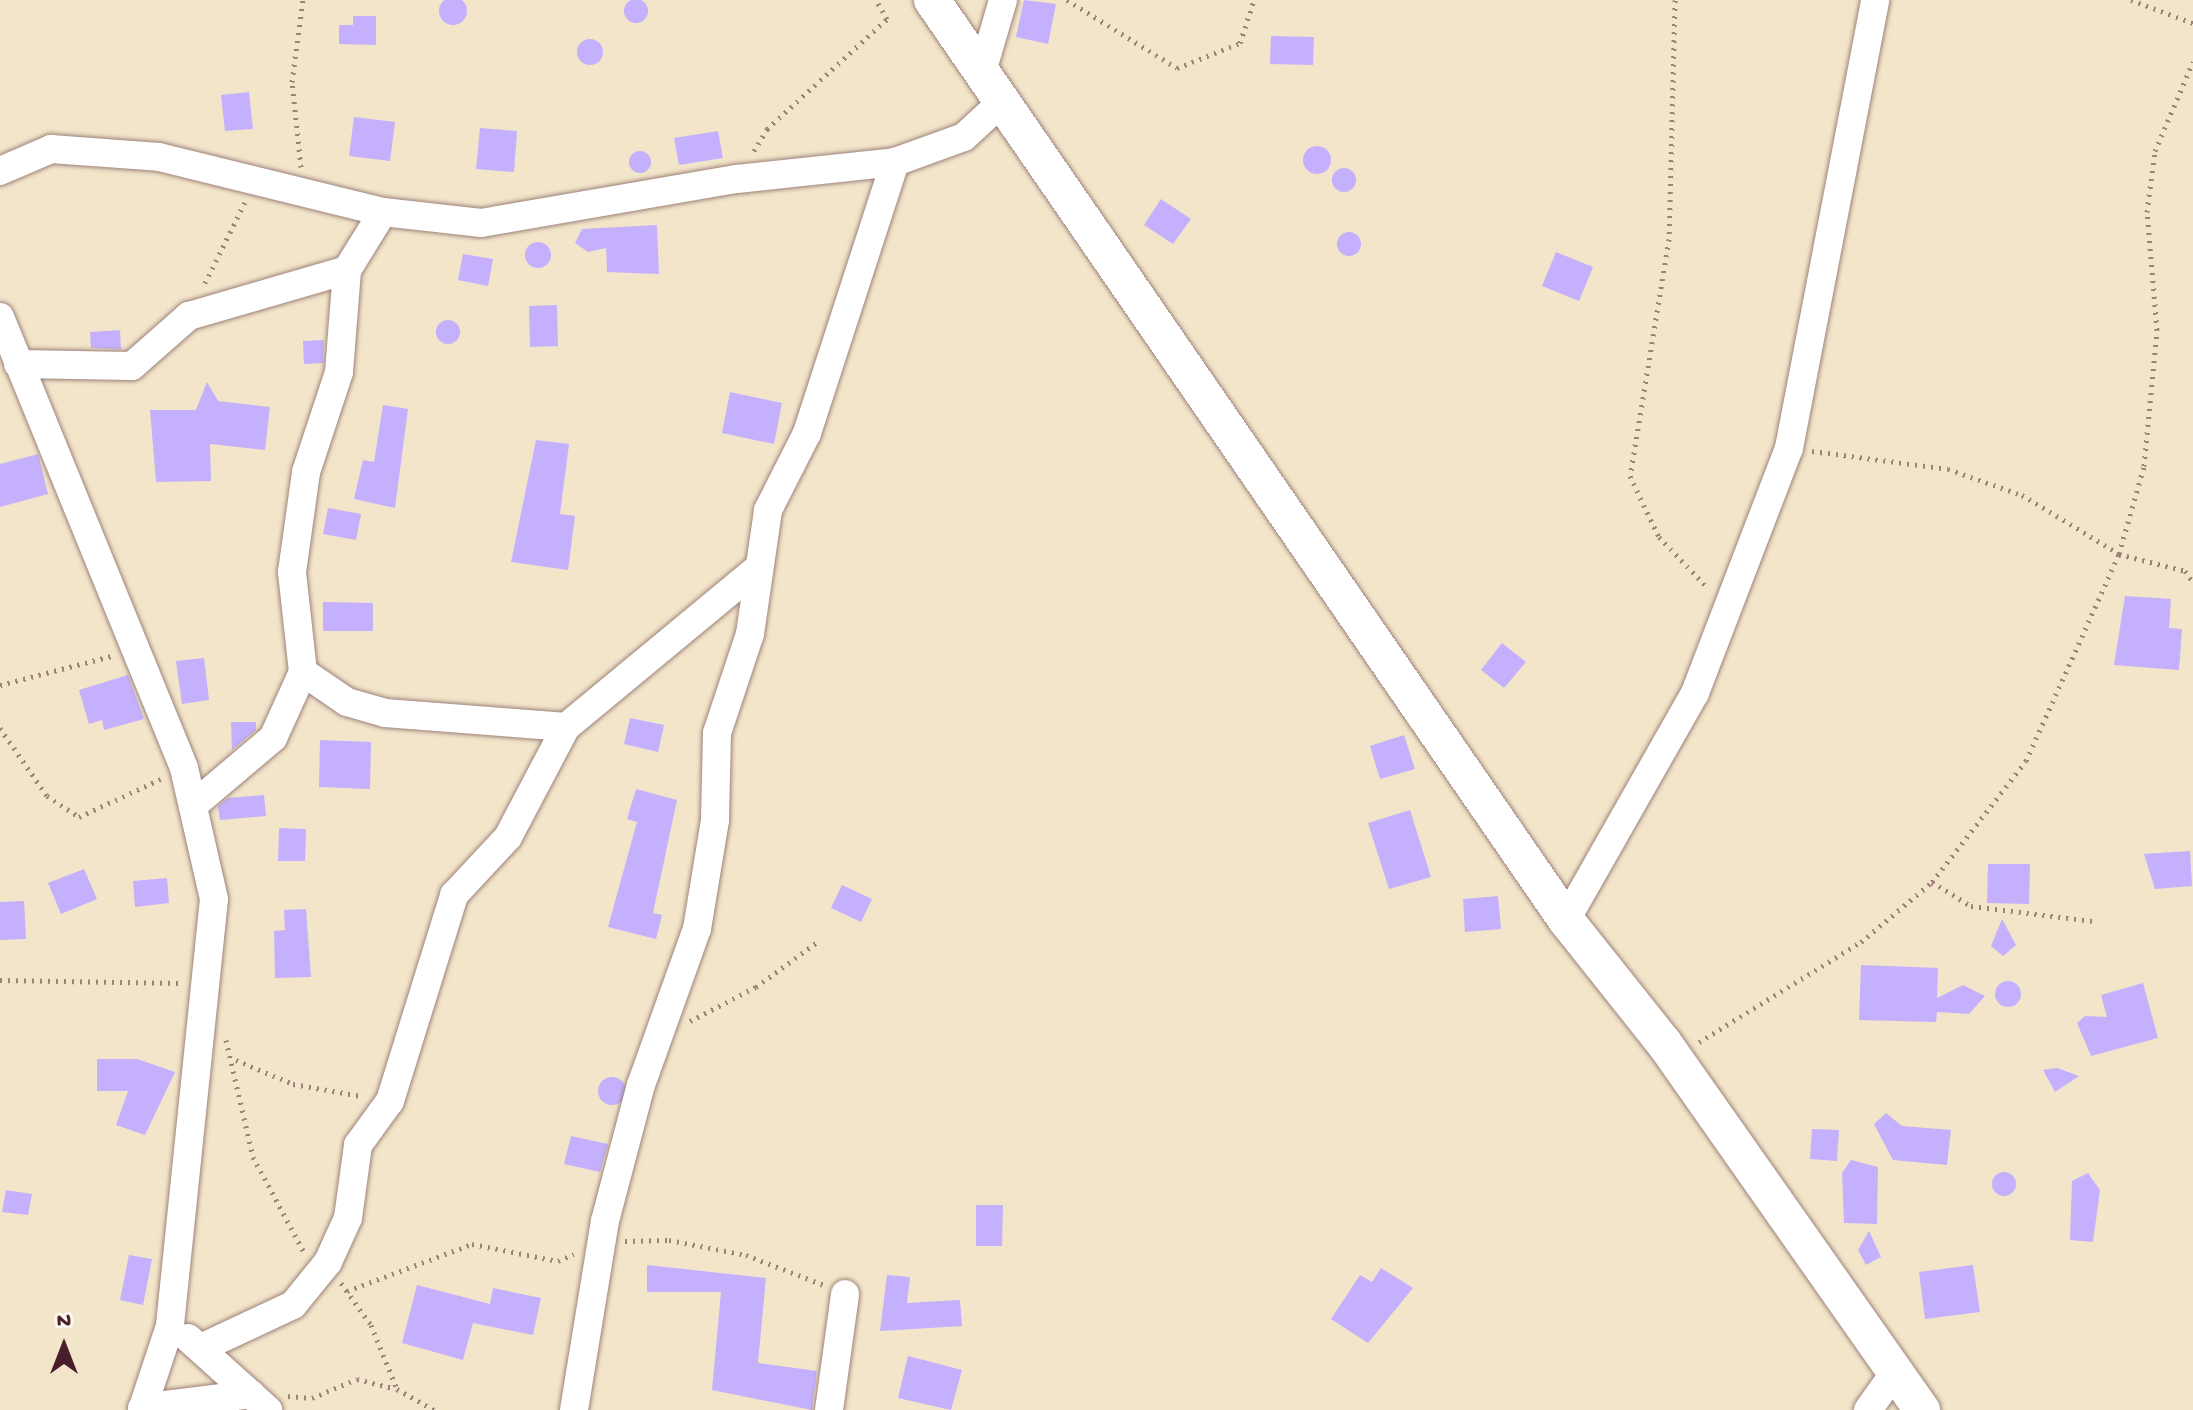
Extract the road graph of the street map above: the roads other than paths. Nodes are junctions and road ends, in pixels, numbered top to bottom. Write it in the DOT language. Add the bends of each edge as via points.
graph roads {
  1 [pos="932,0"];
  2 [pos="1003,0"];
  3 [pos="1875,0"];
  4 [pos="982,72"];
  5 [pos="1003,101"];
  6 [pos="895,162"];
  7 [pos="0,171"];
  8 [pos="383,212"];
  9 [pos="347,270"];
  10 [pos="0,317"];
  11 [pos="18,364"];
  12 [pos="756,570"];
  13 [pos="303,672"];
  14 [pos="566,727"];
  15 [pos="196,803"];
  16 [pos="1566,920"];
  17 [pos="845,1294"];
  18 [pos="170,1326"];
  19 [pos="201,1348"];
  20 [pos="1895,1372"];
  21 [pos="260,1402"];
  22 [pos="142,1409"];
  23 [pos="574,1410"];
  24 [pos="829,1410"];
  25 [pos="1868,1410"];
  26 [pos="1922,1410"];
  1 -- 4 [label="main road"];
  2 -- 4 [label="street"];
  3 -- 16 [label="street" via="1789,448 1695,693"];
  4 -- 5 [label="main road"];
  5 -- 6 [label="street" via="964,137"];
  5 -- 16 [label="main road"];
  6 -- 8 [label="street" via="737,179 481,223"];
  6 -- 12 [label="street" via="807,433 768,510"];
  7 -- 8 [label="street" via="51,149 159,157"];
  8 -- 9 [label="street"];
  9 -- 11 [label="street" via="189,316 132,366"];
  9 -- 13 [label="street" via="339,372 306,472 292,572"];
  10 -- 11 [label="street"];
  11 -- 15 [label="street"];
  12 -- 14 [label="street"];
  12 -- 23 [label="street" via="750,634 717,733 715,820 697,929 659,1033 605,1221"];
  13 -- 14 [label="street" via="347,702 385,713"];
  13 -- 15 [label="street" via="273,738"];
  14 -- 19 [label="street" via="508,837 454,895 390,1101 358,1145 348,1218 328,1262 293,1305"];
  15 -- 18 [label="street" via="214,899"];
  16 -- 20 [label="main road" via="1676,1060"];
  17 -- 24 [label="street"];
  18 -- 19 [label="street"];
  18 -- 22 [label="street"];
  19 -- 21 [label="street"];
  20 -- 25 [label="street"];
  20 -- 26 [label="main road"];
  21 -- 22 [label="street"];
}
